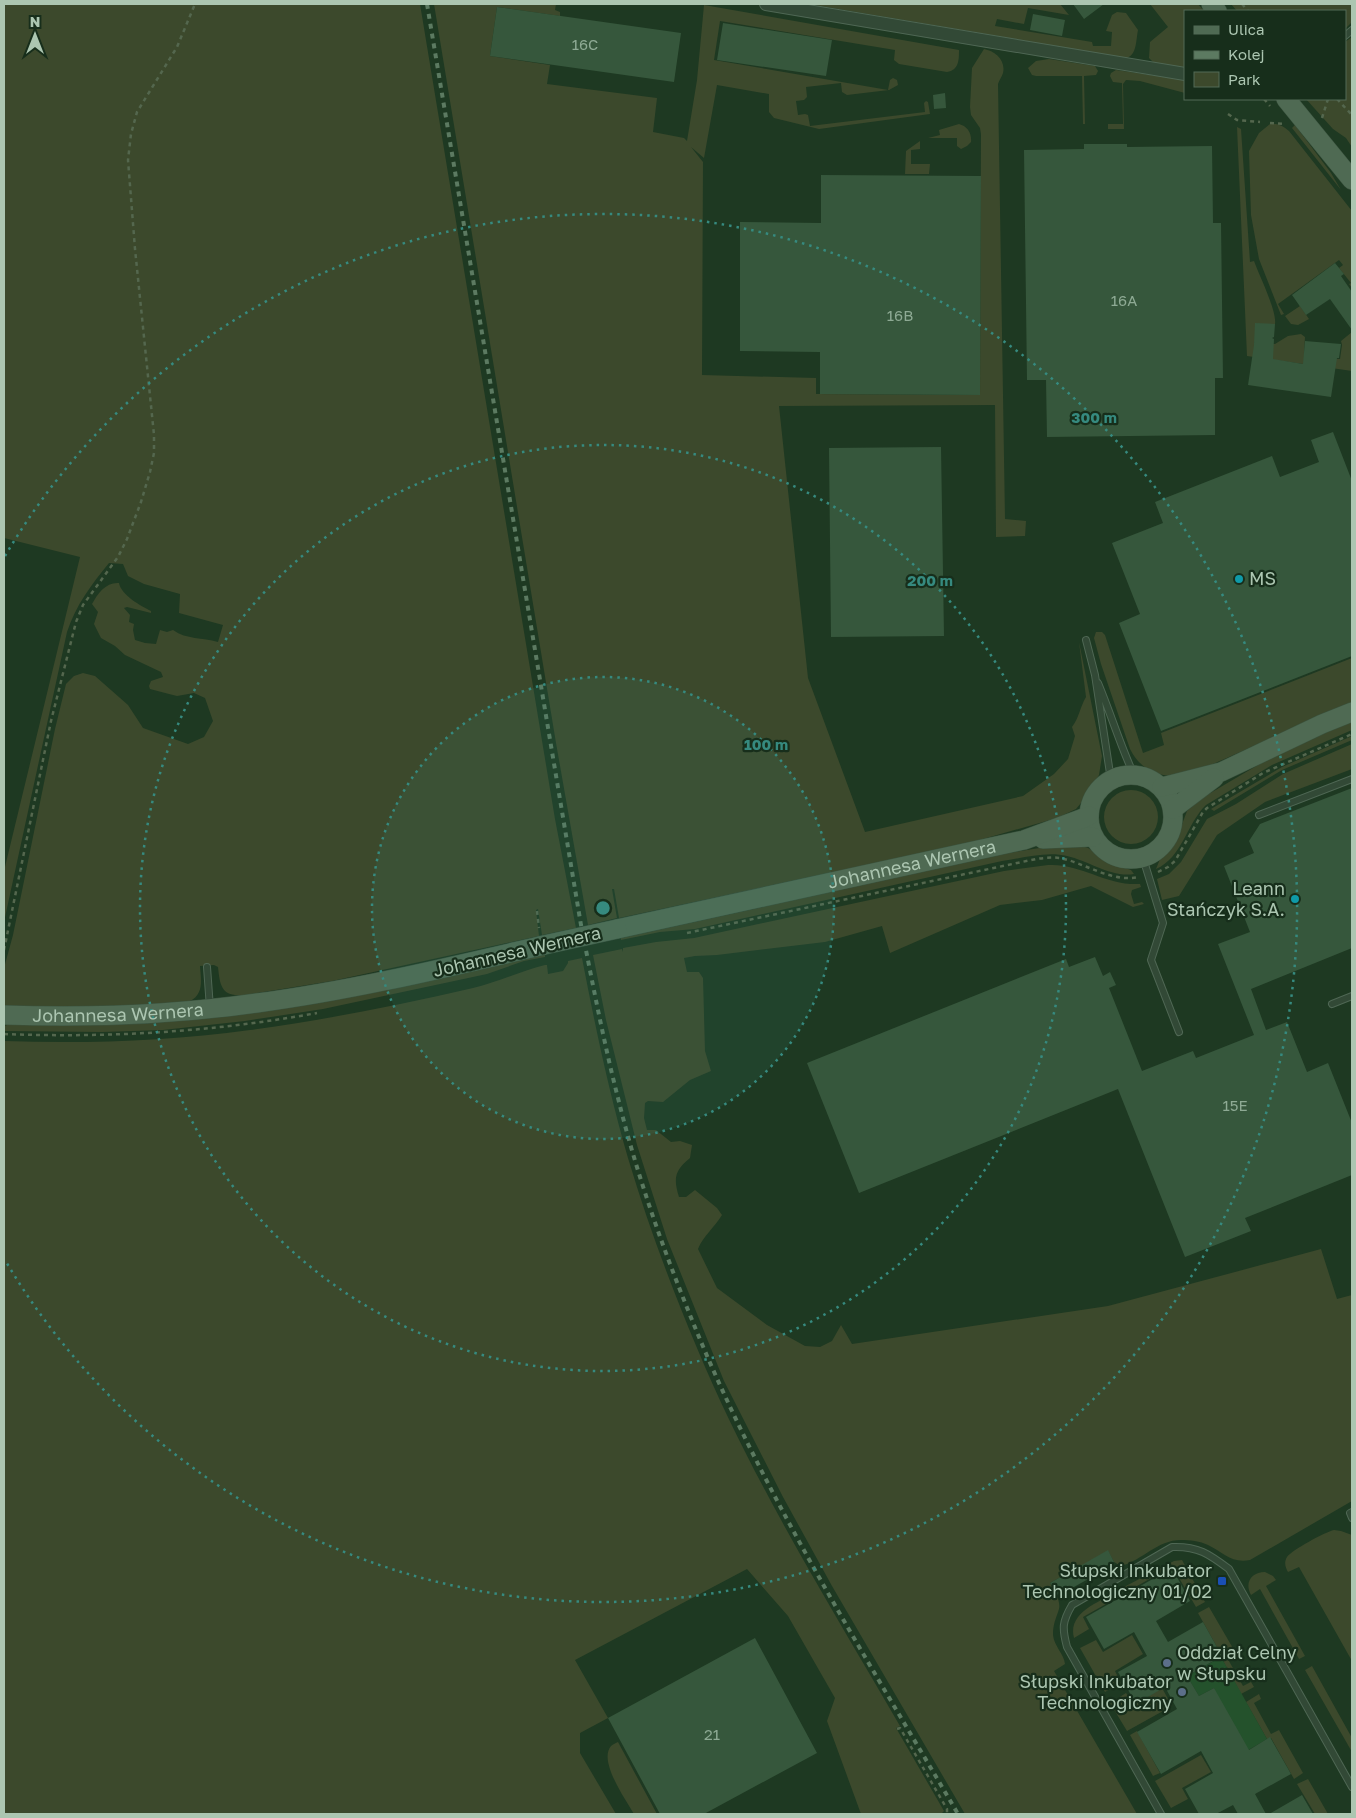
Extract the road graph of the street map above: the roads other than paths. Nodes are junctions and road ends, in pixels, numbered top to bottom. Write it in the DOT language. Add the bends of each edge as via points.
graph roads {
  1 [pos="766,4"];
  2 [pos="1184,74"];
  3 [pos="1287,100"];
  4 [pos="1352,180"];
  5 [pos="1086,640"];
  6 [pos="1095,675"];
  7 [pos="1352,712"];
  8 [pos="1221,772"];
  9 [pos="1134,775"];
  10 [pos="1352,779"];
  11 [pos="1111,780"];
  12 [pos="1162,787"];
  13 [pos="1173,809"];
  14 [pos="1259,815"];
  15 [pos="1089,816"];
  16 [pos="1094,837"];
  17 [pos="1024,840"];
  18 [pos="1142,858"];
  19 [pos="207,967"];
  20 [pos="1352,996"];
  21 [pos="1332,1004"];
  22 [pos="210,1009"];
  23 [pos="4,1015"];
  24 [pos="1178,1032"];
  25 [pos="1352,1512"];
  26 [pos="1352,1518"];
  27 [pos="1352,1787"];
  28 [pos="1161,1814"];
  1 -- 2 [label="street"];
  3 -- 4 [label="main road"];
  5 -- 6 [label="lane"];
  6 -- 9 [label="lane"];
  6 -- 11 [label="lane"];
  7 -- 8 [label="main road"];
  8 -- 12 [label="main road"];
  8 -- 13 [label="main road"];
  9 -- 11 [label="main road"];
  9 -- 12 [label="main road"];
  10 -- 14 [label="lane"];
  11 -- 15 [label="main road" via="1096,794"];
  12 -- 13 [label="main road"];
  13 -- 18 [label="main road" via="1171,834 1164,845"];
  15 -- 16 [label="main road"];
  15 -- 17 [label="main road, Johannesa Wernera"];
  16 -- 17 [label="main road, Johannesa Wernera"];
  16 -- 18 [label="main road" via="1114,856"];
  17 -- 22 [label="main road, Johannesa Wernera, bridge" via="618,929 542,940 420,974 286,999"];
  18 -- 24 [label="lane" via="1163,923 1151,960"];
  19 -- 22 [label="lane"];
  20 -- 21 [label="lane"];
  22 -- 23 [label="main road, Johannesa Wernera" via="103,1016"];
  25 -- 26 [label="lane"];
  27 -- 28 [label="lane" via="1229,1569 1208,1553 1188,1547 1172,1547 1072,1605 1064,1619 1063,1631 1067,1647"];
}
